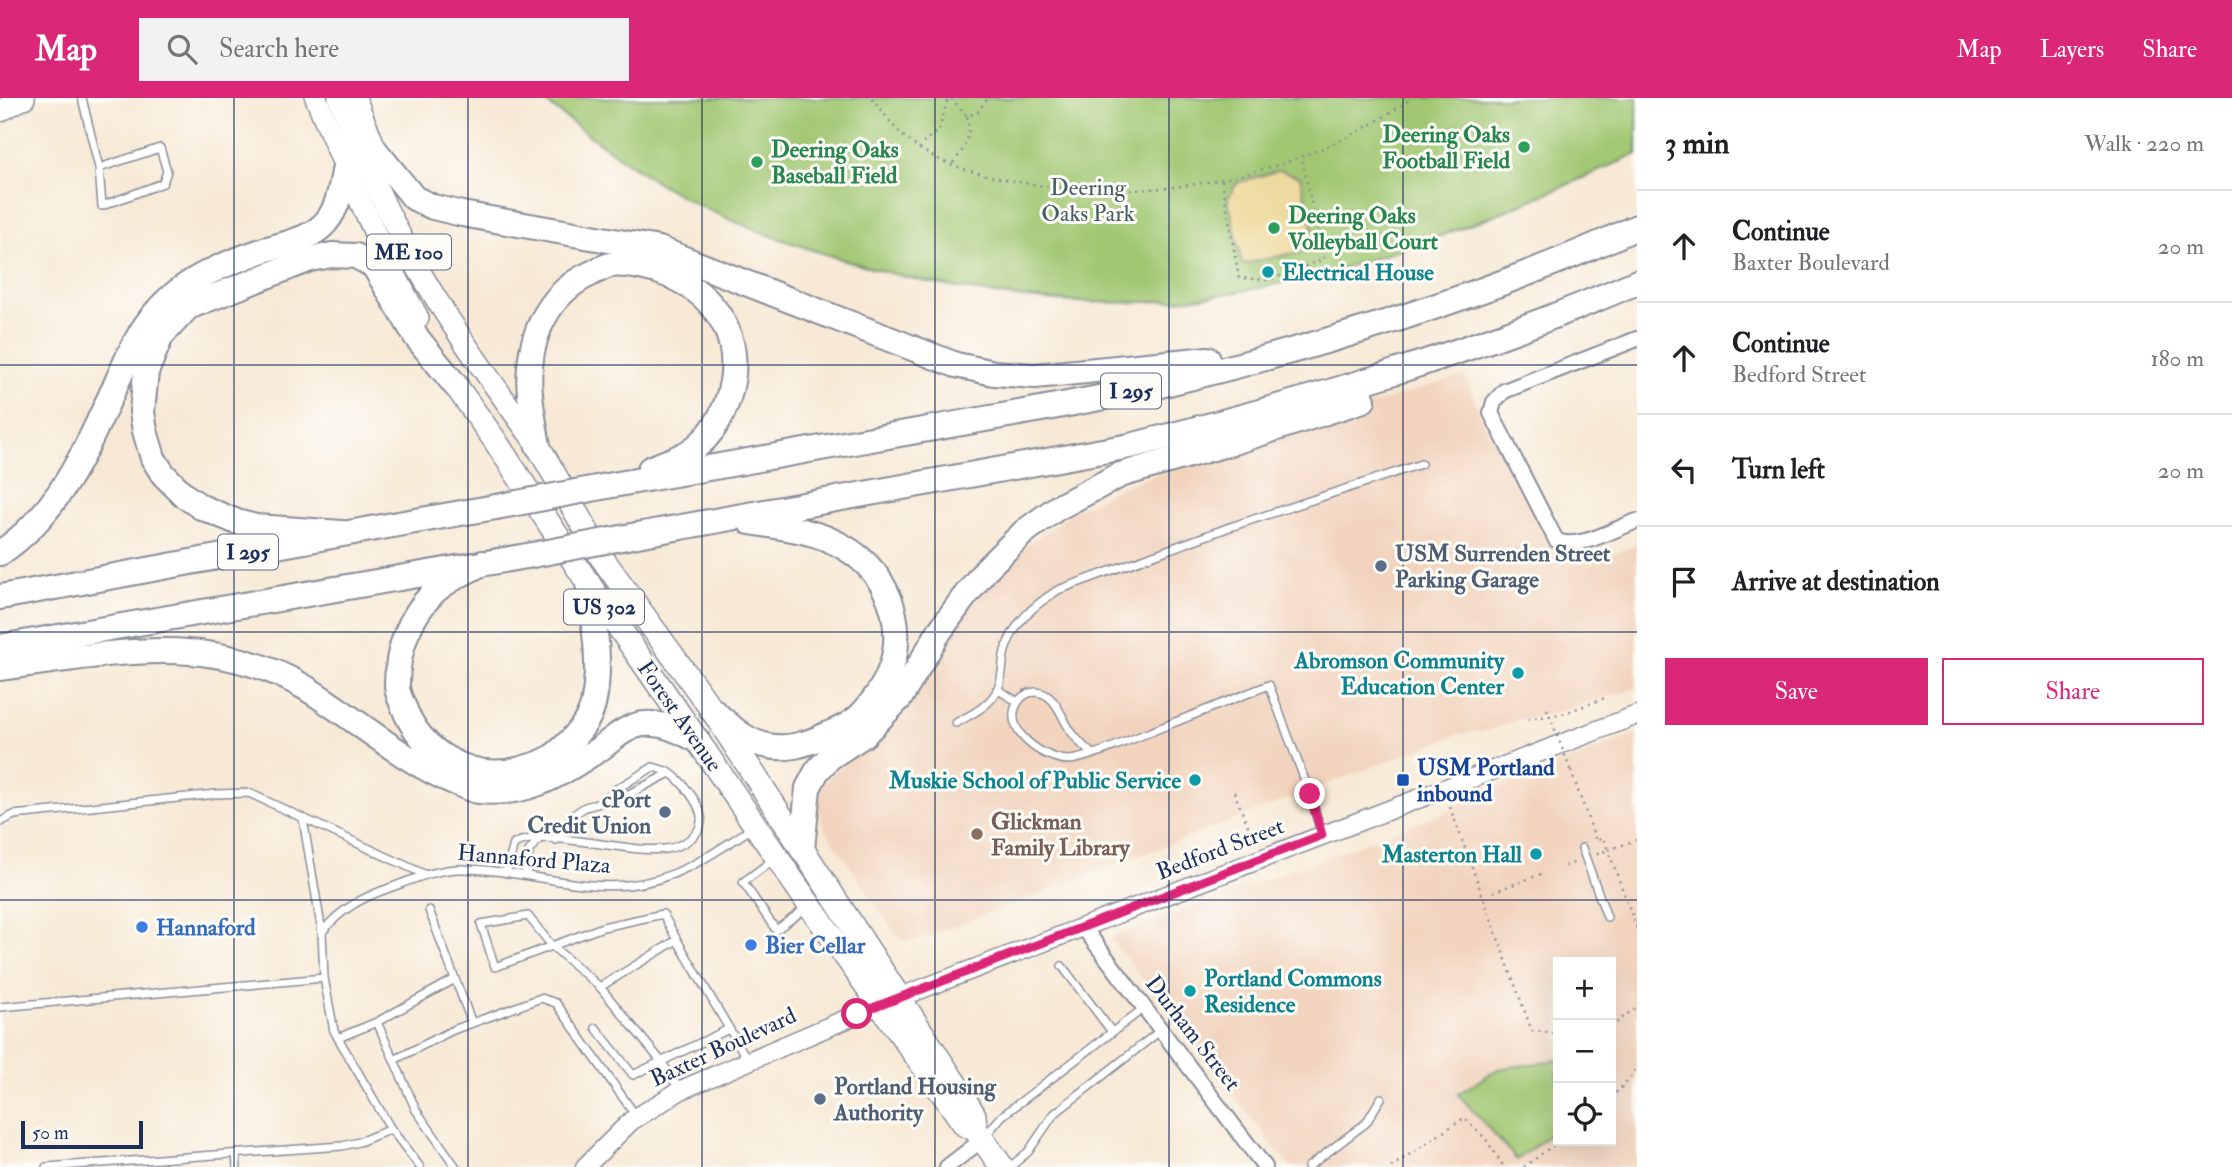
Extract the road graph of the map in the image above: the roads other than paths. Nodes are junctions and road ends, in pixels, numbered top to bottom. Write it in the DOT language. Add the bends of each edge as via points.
graph roads {
  1 [pos="24,98"];
  2 [pos="82,98"];
  3 [pos="316,98"];
  4 [pos="351,99"];
  5 [pos="0,111"];
  6 [pos="375,150"];
  7 [pos="345,167"];
  8 [pos="99,168"];
  9 [pos="1637,227"];
  10 [pos="1637,282"];
  11 [pos="1637,339"];
  12 [pos="1469,347"];
  13 [pos="1293,350"];
  14 [pos="456,386"];
  15 [pos="500,394"];
  16 [pos="538,446"];
  17 [pos="1421,464"];
  18 [pos="607,486"];
  19 [pos="725,519"];
  20 [pos="1637,521"];
  21 [pos="342,533"];
  22 [pos="0,553"];
  23 [pos="483,563"];
  24 [pos="588,583"];
  25 [pos="0,597"];
  26 [pos="0,647"];
  27 [pos="0,667"];
  28 [pos="997,690"];
  29 [pos="1018,702"];
  30 [pos="712,710"];
  31 [pos="1637,715"];
  32 [pos="956,723"];
  33 [pos="697,740"];
  34 [pos="1091,753"];
  35 [pos="303,819"];
  36 [pos="0,822"];
  37 [pos="755,826"];
  38 [pos="1322,835"];
  39 [pos="539,839"];
  40 [pos="556,840"];
  41 [pos="1582,848"];
  42 [pos="802,849"];
  43 [pos="776,857"];
  44 [pos="506,873"];
  45 [pos="426,875"];
  46 [pos="526,875"];
  47 [pos="810,906"];
  48 [pos="429,910"];
  49 [pos="1607,917"];
  50 [pos="1083,927"];
  51 [pos="322,932"];
  52 [pos="677,940"];
  53 [pos="552,946"];
  54 [pos="1062,966"];
  55 [pos="324,978"];
  56 [pos="455,979"];
  57 [pos="600,987"];
  58 [pos="889,1001"];
  59 [pos="0,1007"];
  60 [pos="1145,1008"];
  61 [pos="377,1022"];
  62 [pos="472,1023"];
  63 [pos="596,1028"];
  64 [pos="729,1029"];
  65 [pos="1162,1030"];
  66 [pos="1112,1032"];
  67 [pos="338,1038"];
  68 [pos="394,1060"];
  69 [pos="747,1060"];
  70 [pos="661,1061"];
  71 [pos="681,1090"];
  72 [pos="1381,1098"];
  73 [pos="637,1117"];
  74 [pos="391,1129"];
  75 [pos="979,1134"];
  76 [pos="236,1153"];
  77 [pos="90,1165"];
  78 [pos="46,1167"];
  79 [pos="237,1167"];
  80 [pos="420,1167"];
  81 [pos="456,1167"];
  82 [pos="585,1167"];
  83 [pos="947,1167"];
  84 [pos="1002,1167"];
  85 [pos="1010,1167"];
  86 [pos="1265,1167"];
  87 [pos="1308,1167"];
  1 -- 5 [label="main road"];
  2 -- 8 [label="lane"];
  3 -- 7 [label="main road, Forest Avenue / ME 100"];
  4 -- 6 [label="main road"];
  4 -- 15 [label="main road, Forest Avenue / ME 100" via="361,156 406,247"];
  6 -- 13 [label="highway" via="414,198 433,207 659,249 956,365 1035,376"];
  6 -- 15 [label="main road"];
  7 -- 14 [label="main road, Forest Avenue / ME 100" via="397,280"];
  7 -- 22 [label="highway" via="340,195 326,223 310,235 222,266 158,309 136,341 88,445 58,495 33,526"];
  8 -- 8 [label="lane" via="160,148 167,171 163,183 102,206"];
  9 -- 13 [label="highway, I 295" via="1439,305"];
  10 -- 12 [label="highway, I 295"];
  11 -- 20 [label="street" via="1504,391 1491,413 1556,540 1564,545 1579,544"];
  12 -- 19 [label="highway, I 295" via="1350,388 1130,446"];
  12 -- 42 [label="highway" via="1446,373 1120,475 1057,508 1024,532 962,600 900,698 864,735 817,771 808,788"];
  13 -- 18 [label="highway, I 295" via="1052,407"];
  14 -- 21 [label="highway" via="417,338 374,266 356,256 310,259 188,307 161,336 146,372 142,412 153,458 163,474 201,507 237,522"];
  14 -- 24 [label="highway, Forest Avenue / US 302"];
  15 -- 16 [label="main road, Forest Avenue / ME 100"];
  16 -- 18 [label="highway" via="530,367 537,331 554,300 579,279 609,265 639,266 678,278 706,297 726,327 734,365 729,400 713,430 689,452"];
  16 -- 30 [label="highway, Forest Avenue / US 302" via="602,558"];
  17 -- 28 [label="lane" via="1058,590 1034,605 1016,626"];
  18 -- 21 [label="highway, I 295, bridge"];
  19 -- 23 [label="highway, I 295, bridge"];
  19 -- 30 [label="highway" via="806,532 844,547 875,572 886,589 897,631 891,669 870,705 856,720 817,740 767,746 742,736"];
  21 -- 25 [label="highway, I 295"];
  23 -- 24 [label="highway" via="434,592 415,617 401,643 396,687 409,722 434,751 466,769 506,773 550,761 576,736 593,708 598,662"];
  23 -- 26 [label="highway, I 295"];
  24 -- 33 [label="highway, Forest Avenue / US 302"];
  27 -- 33 [label="highway" via="173,650 252,662 305,688 438,775 476,790 516,791 555,778 632,727 659,724"];
  28 -- 29 [label="lane"];
  28 -- 32 [label="lane" via="983,707"];
  29 -- 34 [label="lane" via="1027,693 1047,695"];
  29 -- 34 [label="lane" via="1016,726 1035,748 1066,760"];
  30 -- 42 [label="highway, Forest Avenue / US 302"];
  31 -- 38 [label="street, Bedford Street"];
  33 -- 37 [label="highway, Forest Avenue / US 302"];
  34 -- 38 [label="lane" via="1269,685"];
  35 -- 36 [label="lane" via="249,793 14,816"];
  35 -- 45 [label="lane"];
  35 -- 51 [label="lane"];
  37 -- 43 [label="highway, Forest Avenue / US 302"];
  37 -- 46 [label="lane, Hannaford Plaza" via="703,860 654,881 604,886"];
  38 -- 50 [label="street, Bedford Street"];
  39 -- 40 [label="lane"];
  39 -- 44 [label="lane" via="514,844"];
  39 -- 46 [label="lane" via="529,851"];
  40 -- 40 [label="lane" via="572,816 585,807 622,797 670,773 699,810 700,828 666,849"];
  41 -- 49 [label="lane"];
  42 -- 58 [label="highway, Forest Avenue / US 302"];
  43 -- 47 [label="highway, Forest Avenue / US 302"];
  43 -- 47 [label="lane" via="743,882 776,930"];
  44 -- 45 [label="lane, Hannaford Plaza" via="457,869"];
  44 -- 46 [label="lane, Hannaford Plaza"];
  45 -- 51 [label="lane, Hannaford Plaza" via="365,896 337,914"];
  47 -- 58 [label="highway, Forest Avenue / US 302"];
  48 -- 56 [label="lane"];
  50 -- 58 [label="street, Bedford Street"];
  50 -- 60 [label="street, Durham Street"];
  51 -- 55 [label="lane"];
  52 -- 53 [label="lane" via="663,914 603,927"];
  52 -- 57 [label="lane"];
  52 -- 64 [label="lane"];
  53 -- 53 [label="lane" via="495,967 481,925 528,916"];
  53 -- 57 [label="lane"];
  54 -- 66 [label="lane"];
  55 -- 59 [label="lane"];
  55 -- 67 [label="lane"];
  56 -- 61 [label="lane"];
  56 -- 62 [label="lane"];
  57 -- 70 [label="lane"];
  58 -- 69 [label="street, Baxter Boulevard"];
  58 -- 75 [label="highway, Forest Avenue / US 302" via="958,1088"];
  60 -- 65 [label="street, Durham Street"];
  60 -- 66 [label="lane"];
  61 -- 67 [label="lane"];
  61 -- 68 [label="lane"];
  62 -- 68 [label="lane"];
  62 -- 73 [label="lane" via="541,998 556,1003"];
  63 -- 70 [label="lane" via="633,1075"];
  64 -- 69 [label="lane"];
  64 -- 70 [label="lane"];
  65 -- 85 [label="lane" via="1054,1114 1028,1152"];
  65 -- 86 [label="street, Durham Street"];
  66 -- 75 [label="lane"];
  67 -- 74 [label="lane"];
  68 -- 81 [label="lane" via="416,1110"];
  69 -- 71 [label="street, Baxter Boulevard"];
  70 -- 71 [label="lane"];
  71 -- 73 [label="street, Baxter Boulevard"];
  72 -- 87 [label="lane" via="1366,1123"];
  73 -- 82 [label="street, Baxter Boulevard"];
  74 -- 76 [label="lane" via="342,1146"];
  74 -- 80 [label="lane"];
  75 -- 83 [label="street"];
  75 -- 84 [label="highway, Forest Avenue / US 302"];
  76 -- 77 [label="lane"];
  76 -- 79 [label="lane"];
  77 -- 78 [label="lane"];
}
